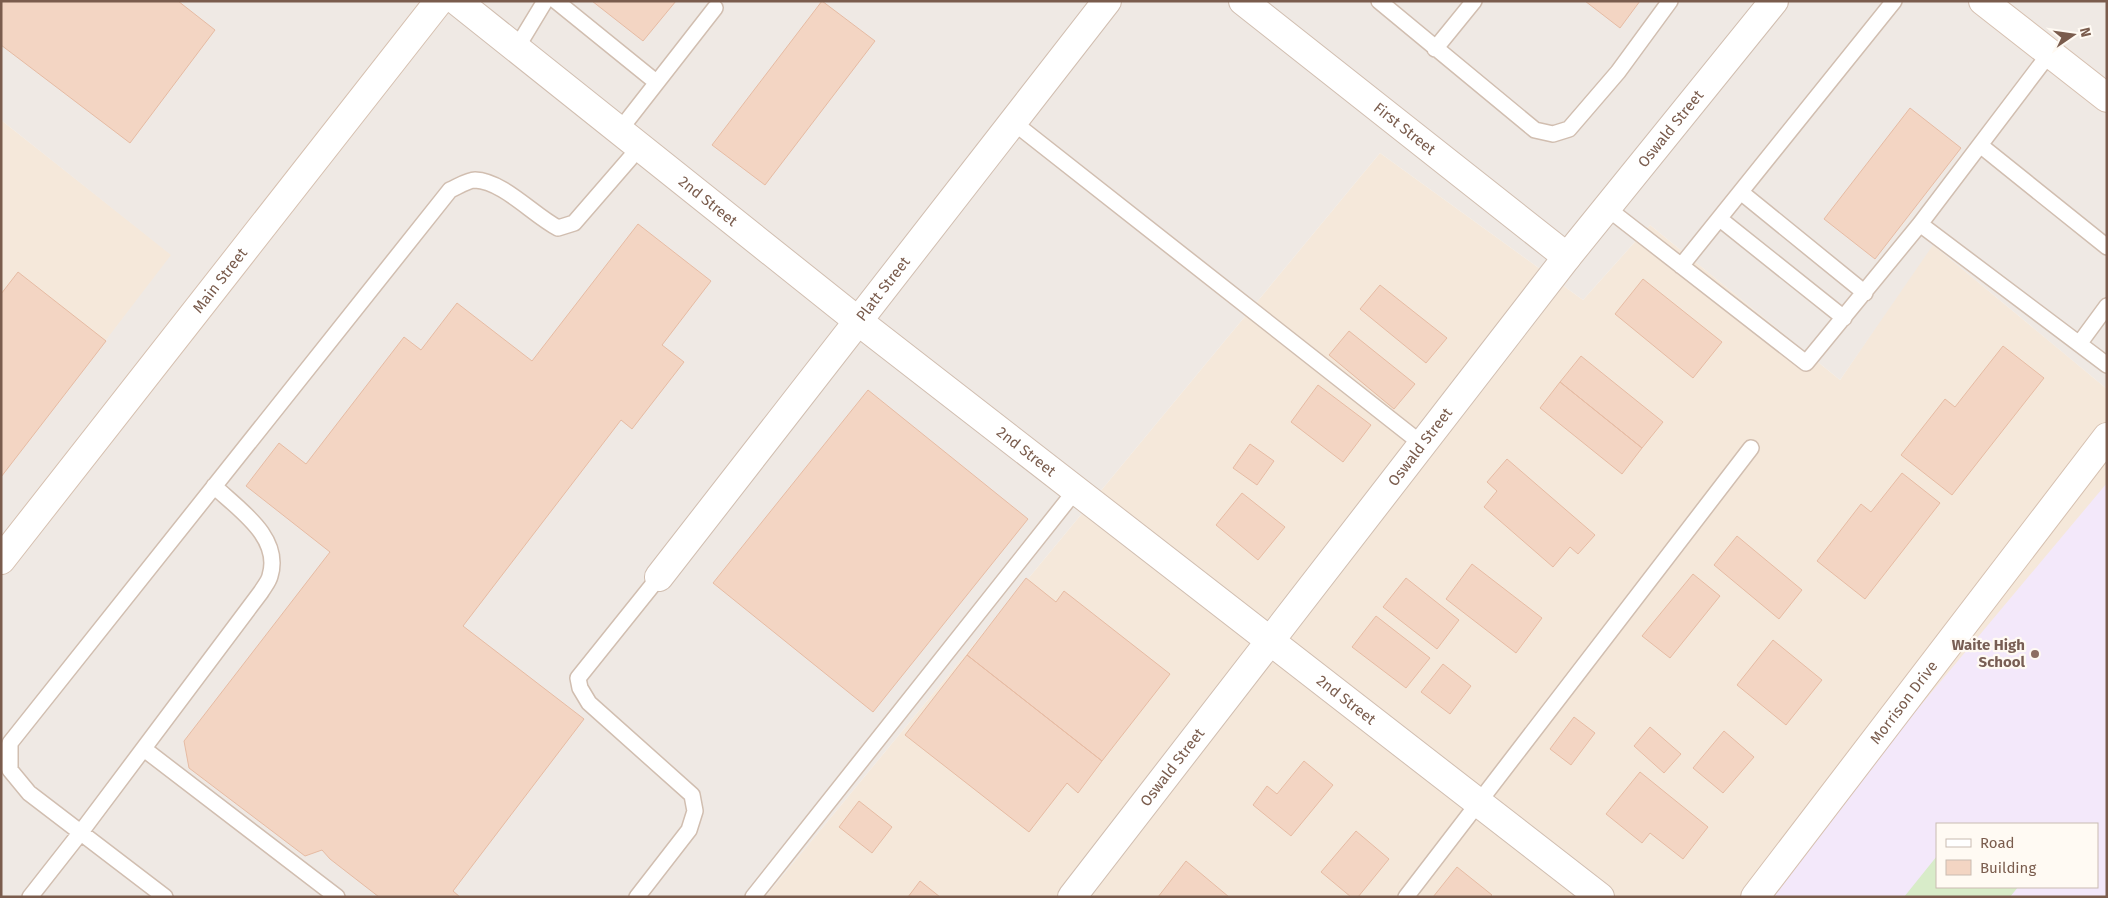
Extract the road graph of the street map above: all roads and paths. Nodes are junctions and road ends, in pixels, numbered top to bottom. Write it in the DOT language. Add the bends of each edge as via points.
graph roads {
  1 [pos="439,1"];
  2 [pos="457,1"];
  3 [pos="546,1"];
  4 [pos="556,1"];
  5 [pos="1107,1"];
  6 [pos="1243,1"];
  7 [pos="1380,1"];
  8 [pos="1474,1"];
  9 [pos="1670,1"];
  10 [pos="1774,1"];
  11 [pos="1894,1"];
  12 [pos="1983,1"];
  13 [pos="715,8"];
  14 [pos="516,49"];
  15 [pos="1435,49"];
  16 [pos="2049,54"];
  17 [pos="656,82"];
  18 [pos="2107,98"];
  19 [pos="1013,122"];
  20 [pos="619,131"];
  21 [pos="1980,145"];
  22 [pos="639,148"];
  23 [pos="1742,193"];
  24 [pos="1607,208"];
  25 [pos="1720,219"];
  26 [pos="1920,224"];
  27 [pos="2107,247"];
  28 [pos="1567,257"];
  29 [pos="1681,266"];
  30 [pos="1865,292"];
  31 [pos="2107,306"];
  32 [pos="1844,318"];
  33 [pos="858,321"];
  34 [pos="2079,344"];
  35 [pos="2107,365"];
  36 [pos="2107,438"];
  37 [pos="1422,444"];
  38 [pos="1751,448"];
  39 [pos="214,486"];
  40 [pos="1075,490"];
  41 [pos="1,560"];
  42 [pos="658,577"];
  43 [pos="1271,642"];
  44 [pos="144,749"];
  45 [pos="1479,803"];
  46 [pos="81,832"];
  47 [pos="30,897"];
  48 [pos="165,897"];
  49 [pos="337,897"];
  50 [pos="637,897"];
  51 [pos="753,897"];
  52 [pos="1072,897"];
  53 [pos="1406,897"];
  54 [pos="1600,897"];
  55 [pos="1755,897"];
  1 -- 41 [label="street, Main Street"];
  2 -- 14 [label="street, 2nd Street"];
  3 -- 14 [label="lane"];
  4 -- 17 [label="lane"];
  5 -- 19 [label="street, Platt Street"];
  6 -- 28 [label="street, First Street"];
  7 -- 15 [label="lane"];
  8 -- 15 [label="lane"];
  9 -- 15 [label="lane" via="1618,72 1569,129 1552,134 1535,130"];
  10 -- 24 [label="street, Oswald Street"];
  11 -- 23 [label="lane"];
  12 -- 16 [label="street"];
  13 -- 17 [label="lane"];
  14 -- 20 [label="street, 2nd Street"];
  16 -- 18 [label="street"];
  16 -- 21 [label="lane"];
  17 -- 20 [label="lane"];
  19 -- 33 [label="street, Platt Street"];
  19 -- 37 [label="lane"];
  20 -- 22 [label="street, 2nd Street"];
  21 -- 26 [label="lane"];
  21 -- 27 [label="lane"];
  22 -- 33 [label="street, 2nd Street"];
  22 -- 39 [label="lane" via="574,223 558,228 540,219 496,184 474,180 450,190"];
  23 -- 25 [label="lane"];
  23 -- 30 [label="lane"];
  24 -- 28 [label="street, Oswald Street"];
  24 -- 29 [label="lane"];
  25 -- 29 [label="lane"];
  25 -- 32 [label="lane"];
  26 -- 30 [label="lane"];
  26 -- 34 [label="lane"];
  28 -- 37 [label="street, Oswald Street"];
  29 -- 32 [label="lane" via="1806,363"];
  30 -- 32 [label="lane"];
  31 -- 34 [label="lane"];
  33 -- 40 [label="street, 2nd Street"];
  33 -- 42 [label="street, Platt Street"];
  34 -- 35 [label="lane"];
  36 -- 55 [label="street, Morrison Drive"];
  37 -- 43 [label="street, Oswald Street"];
  38 -- 45 [label="lane"];
  39 -- 44 [label="lane" via="261,531 272,554 270,576"];
  39 -- 46 [label="lane" via="10,743 10,770 29,793"];
  40 -- 43 [label="street, 2nd Street"];
  40 -- 51 [label="lane"];
  42 -- 50 [label="lane" via="578,678 589,703 692,795 695,810 689,830"];
  43 -- 45 [label="street, 2nd Street"];
  43 -- 52 [label="street, Oswald Street"];
  44 -- 46 [label="lane"];
  44 -- 49 [label="lane"];
  45 -- 53 [label="lane"];
  45 -- 54 [label="street, 2nd Street"];
  46 -- 47 [label="lane"];
  46 -- 48 [label="lane"];
}
